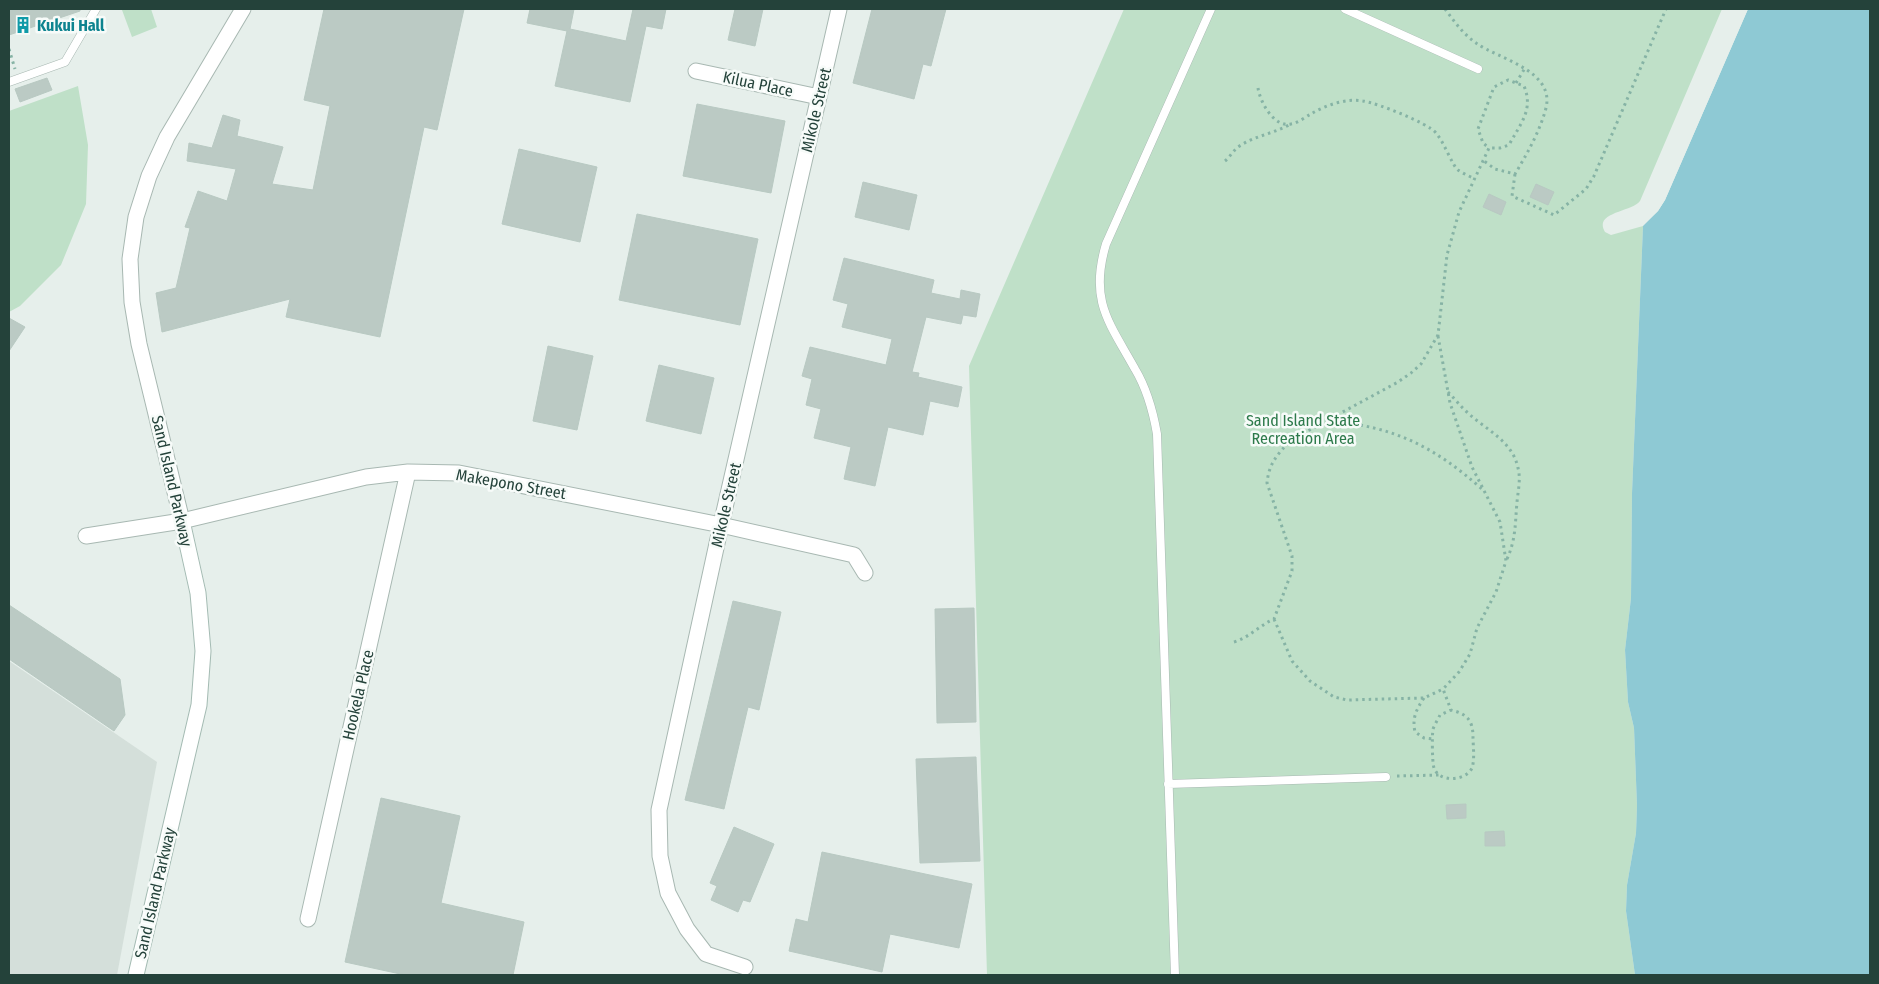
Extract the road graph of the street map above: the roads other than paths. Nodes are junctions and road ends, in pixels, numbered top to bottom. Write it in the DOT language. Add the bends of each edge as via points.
graph roads {
  1 [pos="96,9"];
  2 [pos="243,9"];
  3 [pos="839,9"];
  4 [pos="1211,9"];
  5 [pos="1346,9"];
  6 [pos="1478,69"];
  7 [pos="696,71"];
  8 [pos="9,82"];
  9 [pos="819,97"];
  10 [pos="408,472"];
  11 [pos="182,521"];
  12 [pos="721,525"];
  13 [pos="86,536"];
  14 [pos="865,573"];
  15 [pos="1386,777"];
  16 [pos="1168,784"];
  17 [pos="308,919"];
  18 [pos="745,967"];
  19 [pos="136,975"];
  20 [pos="1175,975"];
  1 -- 8 [label="lane" via="65,62"];
  2 -- 11 [label="street, Sand Island Parkway" via="167,137 149,176 136,217 130,259 132,302 139,344"];
  3 -- 9 [label="street, Mikole Street"];
  4 -- 16 [label="lane" via="1106,244 1100,282 1104,308 1114,334 1144,385 1157,434"];
  5 -- 6 [label="lane"];
  7 -- 9 [label="street, Kilua Place"];
  9 -- 12 [label="street, Mikole Street"];
  10 -- 11 [label="street, Makepono Street" via="366,477"];
  10 -- 12 [label="street, Makepono Street" via="459,473"];
  10 -- 17 [label="street, Hookela Place"];
  11 -- 13 [label="street, Makepono Street"];
  11 -- 19 [label="street, Sand Island Parkway" via="198,593 203,651 199,705"];
  12 -- 14 [label="street, Makepono Street" via="854,554"];
  12 -- 18 [label="street, Mikole Street" via="659,810 660,856 668,892 687,930 706,954"];
  15 -- 16 [label="lane"];
  16 -- 20 [label="lane"];
}
